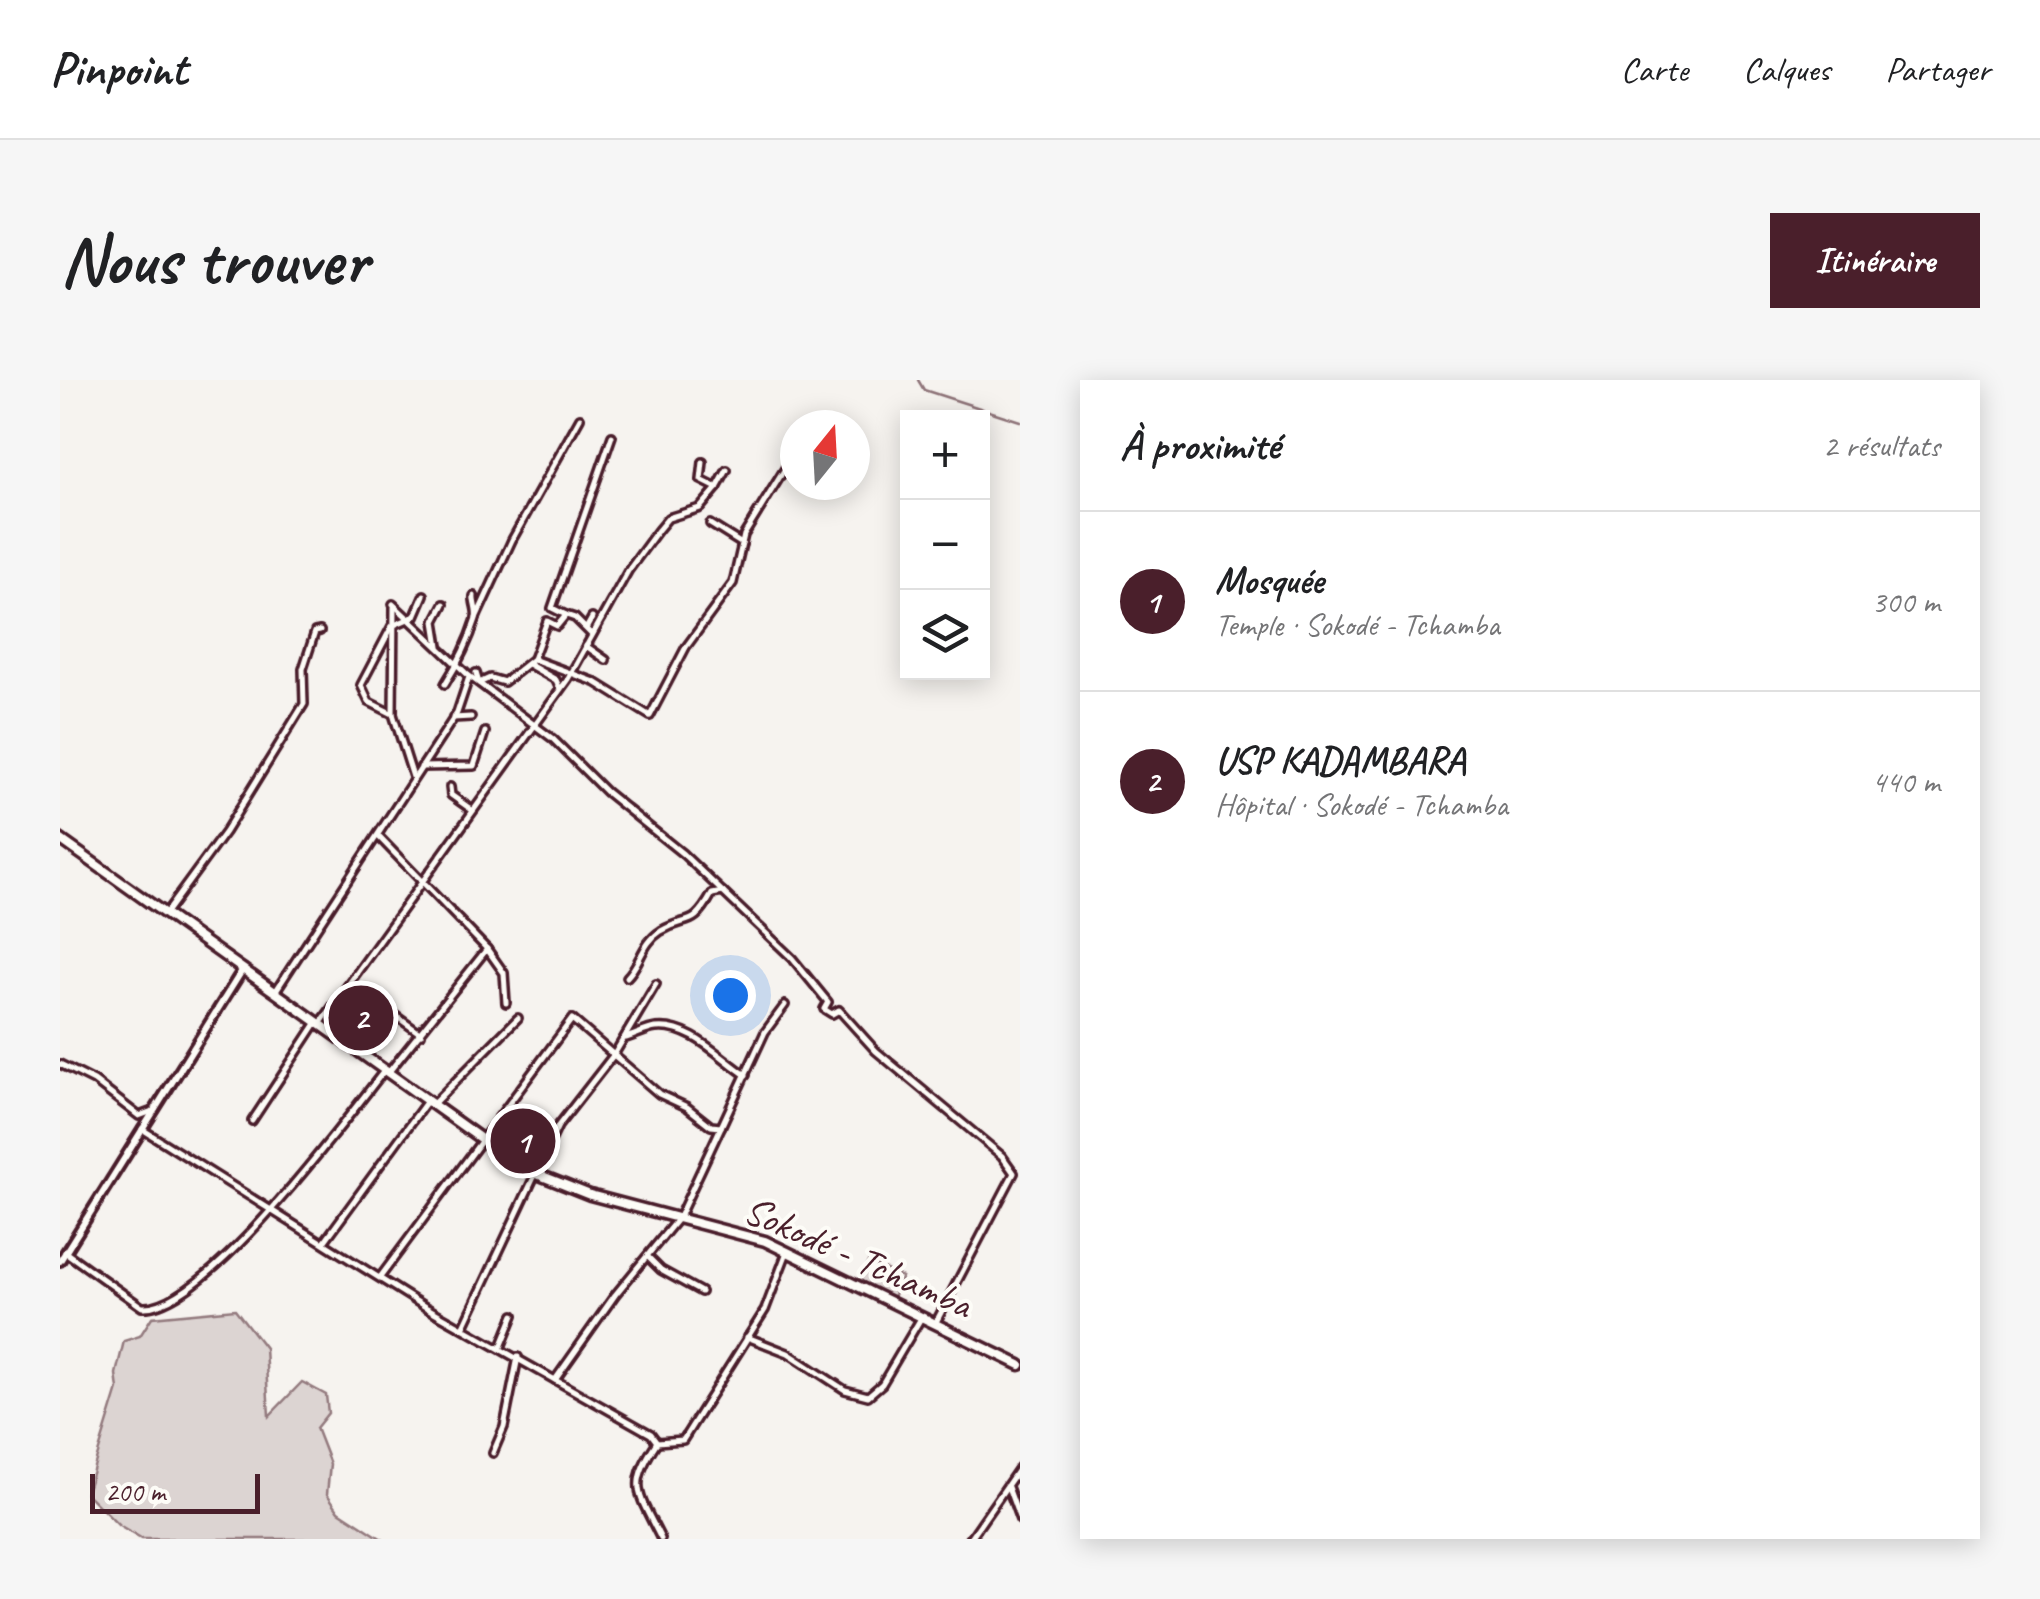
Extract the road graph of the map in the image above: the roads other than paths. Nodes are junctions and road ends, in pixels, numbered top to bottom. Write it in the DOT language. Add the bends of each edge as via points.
graph roads {
  1 [pos="580,418"];
  2 [pos="612,436"];
  3 [pos="705,463"];
  4 [pos="727,470"];
  5 [pos="780,478"];
  6 [pos="717,488"];
  7 [pos="710,524"];
  8 [pos="742,544"];
  9 [pos="424,595"];
  10 [pos="474,596"];
  11 [pos="444,604"];
  12 [pos="552,608"];
  13 [pos="566,616"];
  14 [pos="476,618"];
  15 [pos="592,618"];
  16 [pos="406,619"];
  17 [pos="547,621"];
  18 [pos="392,626"];
  19 [pos="587,627"];
  20 [pos="320,631"];
  21 [pos="592,635"];
  22 [pos="439,646"];
  23 [pos="586,646"];
  24 [pos="606,660"];
  25 [pos="530,661"];
  26 [pos="459,664"];
  27 [pos="571,672"];
  28 [pos="476,673"];
  29 [pos="468,676"];
  30 [pos="479,683"];
  31 [pos="445,684"];
  32 [pos="560,689"];
  33 [pos="393,714"];
  34 [pos="471,717"];
  35 [pos="453,718"];
  36 [pos="534,722"];
  37 [pos="486,732"];
  38 [pos="499,762"];
  39 [pos="508,762"];
  40 [pos="421,767"];
  41 [pos="490,777"];
  42 [pos="414,778"];
  43 [pos="492,786"];
  44 [pos="450,787"];
  45 [pos="472,810"];
  46 [pos="378,836"];
  47 [pos="60,839"];
  48 [pos="421,880"];
  49 [pos="723,892"];
  50 [pos="165,914"];
  51 [pos="486,948"];
  52 [pos="243,968"];
  53 [pos="627,978"];
  54 [pos="350,983"];
  55 [pos="656,984"];
  56 [pos="275,992"];
  57 [pos="506,1003"];
  58 [pos="785,1005"];
  59 [pos="518,1018"];
  60 [pos="318,1023"];
  61 [pos="421,1034"];
  62 [pos="623,1039"];
  63 [pos="614,1053"];
  64 [pos="60,1064"];
  65 [pos="386,1072"];
  66 [pos="746,1075"];
  67 [pos="430,1103"];
  68 [pos="156,1110"];
  69 [pos="252,1122"];
  70 [pos="721,1127"];
  71 [pos="142,1129"];
  72 [pos="481,1140"];
  73 [pos="538,1175"];
  74 [pos="273,1212"];
  75 [pos="680,1217"];
  76 [pos="324,1242"];
  77 [pos="787,1251"];
  78 [pos="65,1252"];
  79 [pos="650,1258"];
  80 [pos="60,1261"];
  81 [pos="381,1276"];
  82 [pos="700,1292"];
  83 [pos="514,1315"];
  84 [pos="922,1317"];
  85 [pos="935,1324"];
  86 [pos="464,1326"];
  87 [pos="747,1337"];
  88 [pos="501,1347"];
  89 [pos="518,1357"];
  90 [pos="1020,1366"];
  91 [pos="554,1380"];
  92 [pos="658,1442"];
  93 [pos="493,1454"];
  94 [pos="1020,1466"];
  95 [pos="1008,1486"];
  96 [pos="1020,1520"];
  97 [pos="661,1539"];
  98 [pos="970,1539"];
  1 -- 14 [label="street"];
  2 -- 12 [label="street"];
  3 -- 6 [label="street" via="701,480"];
  4 -- 6 [label="street"];
  5 -- 8 [label="street"];
  6 -- 21 [label="street" via="700,508 668,518"];
  7 -- 8 [label="street"];
  8 -- 27 [label="street" via="733,583 686,647 650,716"];
  9 -- 16 [label="street" via="415,616"];
  10 -- 14 [label="street"];
  11 -- 22 [label="street" via="435,621"];
  12 -- 13 [label="street"];
  12 -- 17 [label="street"];
  13 -- 17 [label="street" via="557,626"];
  13 -- 19 [label="street"];
  14 -- 26 [label="street"];
  15 -- 19 [label="street"];
  16 -- 18 [label="street"];
  16 -- 18 [label="street" via="394,604"];
  16 -- 22 [label="street"];
  17 -- 25 [label="street"];
  18 -- 33 [label="street"];
  18 -- 33 [label="street" via="362,685 369,702"];
  19 -- 21 [label="street"];
  20 -- 50 [label="street" via="314,632 303,669 304,704 226,832"];
  21 -- 23 [label="street"];
  22 -- 26 [label="street"];
  23 -- 24 [label="street"];
  23 -- 27 [label="street"];
  25 -- 27 [label="street"];
  25 -- 30 [label="street" via="510,680"];
  25 -- 32 [label="street"];
  26 -- 29 [label="street"];
  26 -- 31 [label="street"];
  27 -- 32 [label="street"];
  28 -- 30 [label="street"];
  29 -- 30 [label="street"];
  29 -- 35 [label="street"];
  30 -- 36 [label="street"];
  32 -- 36 [label="street"];
  33 -- 42 [label="street"];
  34 -- 35 [label="street"];
  35 -- 40 [label="street"];
  36 -- 39 [label="street"];
  36 -- 49 [label="street"];
  37 -- 40 [label="street" via="474,766"];
  38 -- 39 [label="street"];
  39 -- 43 [label="street"];
  40 -- 42 [label="street"];
  41 -- 43 [label="street"];
  42 -- 46 [label="street"];
  43 -- 45 [label="street"];
  44 -- 45 [label="street" via="450,795"];
  45 -- 48 [label="street"];
  46 -- 48 [label="street"];
  46 -- 56 [label="street"];
  47 -- 50 [label="main road, Sokodé - Tchamba"];
  48 -- 51 [label="street"];
  48 -- 54 [label="street"];
  49 -- 53 [label="street" via="712,894 693,921 661,931 642,948"];
  49 -- 85 [label="street" via="792,958 828,1002 824,1009 839,1010 1014,1173"];
  50 -- 52 [label="main road, Sokodé - Tchamba"];
  51 -- 57 [label="street" via="504,973"];
  51 -- 61 [label="street"];
  52 -- 56 [label="main road, Sokodé - Tchamba"];
  52 -- 68 [label="main road"];
  54 -- 60 [label="street"];
  54 -- 61 [label="street"];
  55 -- 62 [label="street"];
  56 -- 60 [label="main road, Sokodé - Tchamba"];
  58 -- 66 [label="street"];
  59 -- 67 [label="street"];
  60 -- 65 [label="main road, Sokodé - Tchamba"];
  60 -- 69 [label="street"];
  61 -- 65 [label="street"];
  62 -- 63 [label="street"];
  62 -- 66 [label="street" via="656,1028 678,1032 724,1055"];
  63 -- 70 [label="street" via="659,1094"];
  63 -- 72 [label="street" via="572,1019"];
  63 -- 73 [label="street" via="558,1126"];
  64 -- 68 [label="street" via="94,1080 139,1116"];
  65 -- 67 [label="main road, Sokodé - Tchamba"];
  65 -- 74 [label="street"];
  66 -- 70 [label="street"];
  67 -- 72 [label="main road, Sokodé - Tchamba"];
  67 -- 76 [label="street"];
  68 -- 71 [label="main road"];
  70 -- 75 [label="street"];
  71 -- 74 [label="street"];
  71 -- 78 [label="main road"];
  72 -- 73 [label="main road, Sokodé - Tchamba"];
  72 -- 81 [label="street"];
  73 -- 75 [label="main road, Sokodé - Tchamba"];
  73 -- 86 [label="street"];
  74 -- 76 [label="street"];
  74 -- 78 [label="street" via="187,1289 147,1309"];
  75 -- 77 [label="main road, Sokodé - Tchamba"];
  75 -- 79 [label="street"];
  76 -- 81 [label="street"];
  77 -- 84 [label="main road, Sokodé - Tchamba"];
  77 -- 87 [label="street"];
  78 -- 80 [label="main road"];
  79 -- 82 [label="street"];
  79 -- 91 [label="street"];
  81 -- 86 [label="street"];
  83 -- 88 [label="street"];
  84 -- 85 [label="main road, Sokodé - Tchamba"];
  84 -- 87 [label="street" via="868,1396"];
  85 -- 90 [label="main road, Sokodé - Tchamba"];
  86 -- 88 [label="street"];
  87 -- 92 [label="street" via="683,1440"];
  88 -- 89 [label="street"];
  89 -- 91 [label="street"];
  89 -- 93 [label="street"];
  91 -- 92 [label="street"];
  92 -- 97 [label="street" via="637,1472"];
  94 -- 95 [label="street"];
  95 -- 96 [label="street"];
  95 -- 98 [label="street"];
}
